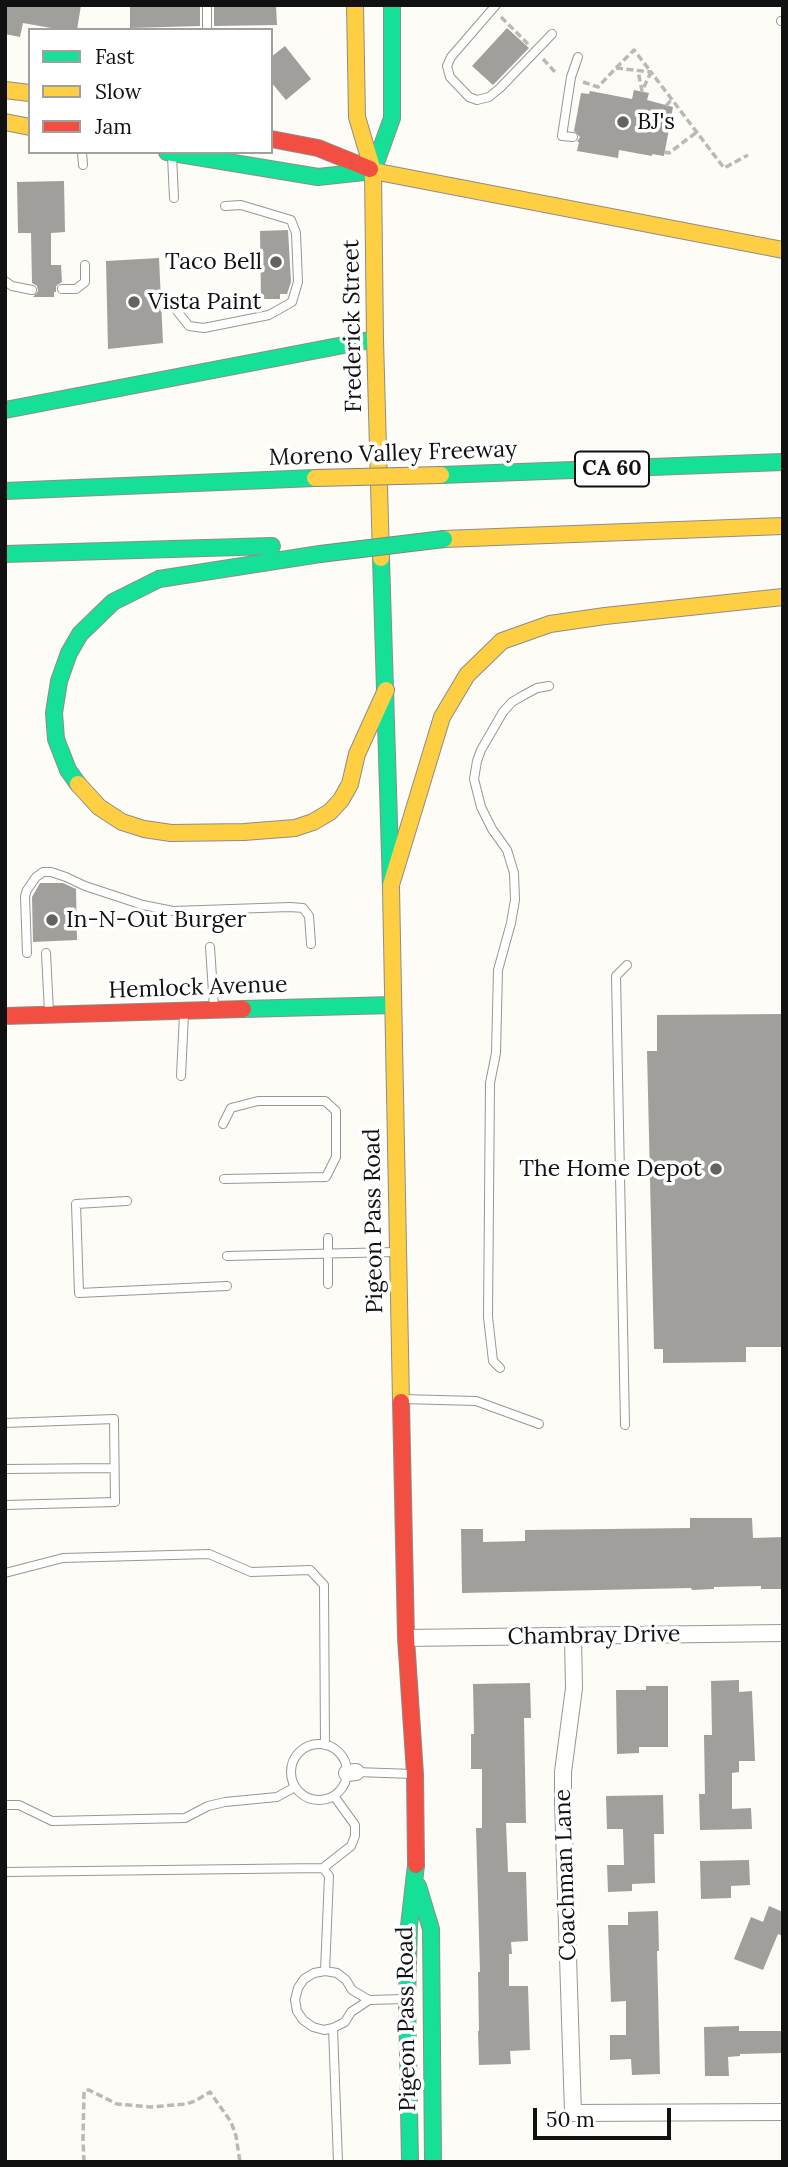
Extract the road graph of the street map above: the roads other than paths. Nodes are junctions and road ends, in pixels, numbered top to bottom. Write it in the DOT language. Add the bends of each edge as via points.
graph roads {
  1 [pos="207,5"];
  2 [pos="355,5"];
  3 [pos="392,5"];
  4 [pos="495,7"];
  5 [pos="207,28"];
  6 [pos="552,34"];
  7 [pos="578,57"];
  8 [pos="5,90"];
  9 [pos="28,93"];
  10 [pos="5,104"];
  11 [pos="28,106"];
  12 [pos="5,122"];
  13 [pos="28,127"];
  14 [pos="573,137"];
  15 [pos="273,139"];
  16 [pos="82,154"];
  17 [pos="169,154"];
  18 [pos="175,154"];
  19 [pos="83,165"];
  20 [pos="373,171"];
  21 [pos="174,198"];
  22 [pos="225,206"];
  23 [pos="783,250"];
  24 [pos="85,265"];
  25 [pos="5,281"];
  26 [pos="62,289"];
  27 [pos="33,290"];
  28 [pos="177,311"];
  29 [pos="375,340"];
  30 [pos="5,410"];
  31 [pos="783,463"];
  32 [pos="5,491"];
  33 [pos="783,526"];
  34 [pos="320,549"];
  35 [pos="5,554"];
  36 [pos="382,565"];
  37 [pos="783,597"];
  38 [pos="549,686"];
  39 [pos="386,691"];
  40 [pos="391,885"];
  41 [pos="311,944"];
  42 [pos="210,947"];
  43 [pos="27,953"];
  44 [pos="46,953"];
  45 [pos="627,965"];
  46 [pos="393,1005"];
  47 [pos="214,1010"];
  48 [pos="184,1011"];
  49 [pos="49,1015"];
  50 [pos="5,1016"];
  51 [pos="181,1076"];
  52 [pos="223,1124"];
  53 [pos="224,1179"];
  54 [pos="127,1201"];
  55 [pos="328,1238"];
  56 [pos="397,1252"];
  57 [pos="328,1254"];
  58 [pos="227,1256"];
  59 [pos="328,1284"];
  60 [pos="227,1286"];
  61 [pos="500,1368"];
  62 [pos="400,1398"];
  63 [pos="5,1423"];
  64 [pos="539,1424"];
  65 [pos="625,1425"];
  66 [pos="114,1468"];
  67 [pos="5,1469"];
  68 [pos="5,1505"];
  69 [pos="5,1573"];
  70 [pos="783,1633"];
  71 [pos="573,1637"];
  72 [pos="406,1638"];
  73 [pos="325,1745"];
  74 [pos="352,1773"];
  75 [pos="415,1774"];
  76 [pos="295,1787"];
  77 [pos="334,1796"];
  78 [pos="5,1805"];
  79 [pos="323,1868"];
  80 [pos="5,1872"];
  81 [pos="415,1877"];
  82 [pos="325,1971"];
  83 [pos="407,1999"];
  84 [pos="369,2000"];
  85 [pos="333,2028"];
  86 [pos="783,2112"];
  87 [pos="338,2162"];
  88 [pos="410,2162"];
  89 [pos="433,2162"];
  1 -- 5 [label="lane"];
  2 -- 20 [label="main road, Frederick Street" via="357,117"];
  3 -- 20 [label="main road, Frederick Street" via="393,118"];
  4 -- 6 [label="lane" via="447,66 450,77 469,97 489,97"];
  7 -- 14 [label="lane" via="562,136"];
  8 -- 9 [label="main road"];
  10 -- 11 [label="main road"];
  12 -- 13 [label="main road"];
  15 -- 20 [label="main road" via="318,148"];
  16 -- 19 [label="lane"];
  17 -- 21 [label="lane"];
  18 -- 20 [label="main road" via="318,177"];
  20 -- 23 [label="main road"];
  20 -- 29 [label="main road, Frederick Street"];
  22 -- 28 [label="lane" via="241,205 291,220 296,233 298,282 292,302 269,315 204,328 189,326"];
  24 -- 26 [label="lane" via="85,282 76,289"];
  25 -- 27 [label="lane"];
  29 -- 30 [label="main road"];
  29 -- 36 [label="main road, Frederick Street"];
  31 -- 32 [label="main road, Moreno Valley Freeway / CA 60, bridge"];
  33 -- 34 [label="main road, bridge" via="444,539"];
  34 -- 35 [label="main road"];
  34 -- 39 [label="main road" via="159,579 113,601 93,618 69,653 59,681 56,739 68,770 99,807 122,822 145,829 171,833 295,828 330,812 341,800"];
  36 -- 39 [label="main road, Pigeon Pass Road"];
  37 -- 40 [label="main road" via="550,624 502,641 467,675 442,717"];
  38 -- 61 [label="lane" via="524,695 503,712 481,750 474,779 481,807 507,850 514,873 515,901 498,970 496,1053 490,1083 488,1317 493,1360"];
  39 -- 40 [label="main road, Pigeon Pass Road"];
  40 -- 46 [label="main road, Pigeon Pass Road"];
  41 -- 43 [label="lane" via="309,916 303,908 173,911 43,872 25,896"];
  42 -- 47 [label="lane"];
  44 -- 49 [label="lane"];
  45 -- 65 [label="lane" via="616,976"];
  46 -- 47 [label="main road, Hemlock Avenue"];
  46 -- 56 [label="main road, Pigeon Pass Road"];
  47 -- 48 [label="main road, Hemlock Avenue"];
  48 -- 49 [label="main road, Hemlock Avenue"];
  48 -- 51 [label="lane"];
  49 -- 50 [label="main road, Hemlock Avenue"];
  52 -- 53 [label="lane" via="230,1108 258,1101 325,1101 337,1111 335,1157 326,1177"];
  54 -- 60 [label="lane" via="76,1204 79,1293"];
  55 -- 57 [label="lane"];
  56 -- 57 [label="lane"];
  56 -- 62 [label="main road, Pigeon Pass Road"];
  57 -- 58 [label="lane"];
  57 -- 59 [label="lane"];
  62 -- 64 [label="lane" via="476,1401"];
  62 -- 72 [label="main road, Pigeon Pass Road"];
  63 -- 66 [label="lane" via="114,1419"];
  66 -- 67 [label="lane"];
  66 -- 68 [label="lane" via="115,1502"];
  69 -- 73 [label="lane" via="62,1558 209,1554 251,1572 310,1570 324,1585"];
  70 -- 71 [label="street, Chambray Drive"];
  71 -- 72 [label="street, Chambray Drive"];
  71 -- 86 [label="street, Coachman Lane" via="574,1688 563,1772 573,2113"];
  72 -- 75 [label="main road, Pigeon Pass Road"];
  73 -- 74 [label="lane" via="343,1757"];
  73 -- 76 [label="lane" via="314,1744 296,1756 291,1766"];
  74 -- 75 [label="lane"];
  74 -- 77 [label="lane"];
  75 -- 81 [label="main road, Pigeon Pass Road"];
  76 -- 77 [label="lane" via="313,1800"];
  76 -- 78 [label="lane" via="277,1797 208,1806 185,1818 52,1821 19,1805"];
  77 -- 79 [label="lane" via="355,1825 355,1836 351,1846"];
  79 -- 80 [label="lane"];
  79 -- 82 [label="lane" via="329,1876"];
  81 -- 83 [label="main road, Pigeon Pass Road"];
  81 -- 89 [label="main road, Pigeon Pass Road" via="431,1929"];
  82 -- 84 [label="lane" via="337,1973"];
  82 -- 85 [label="lane" via="304,1979 295,2000 303,2020 313,2027"];
  83 -- 84 [label="lane"];
  83 -- 88 [label="main road, Pigeon Pass Road"];
  84 -- 85 [label="lane"];
  85 -- 87 [label="lane"];
}
